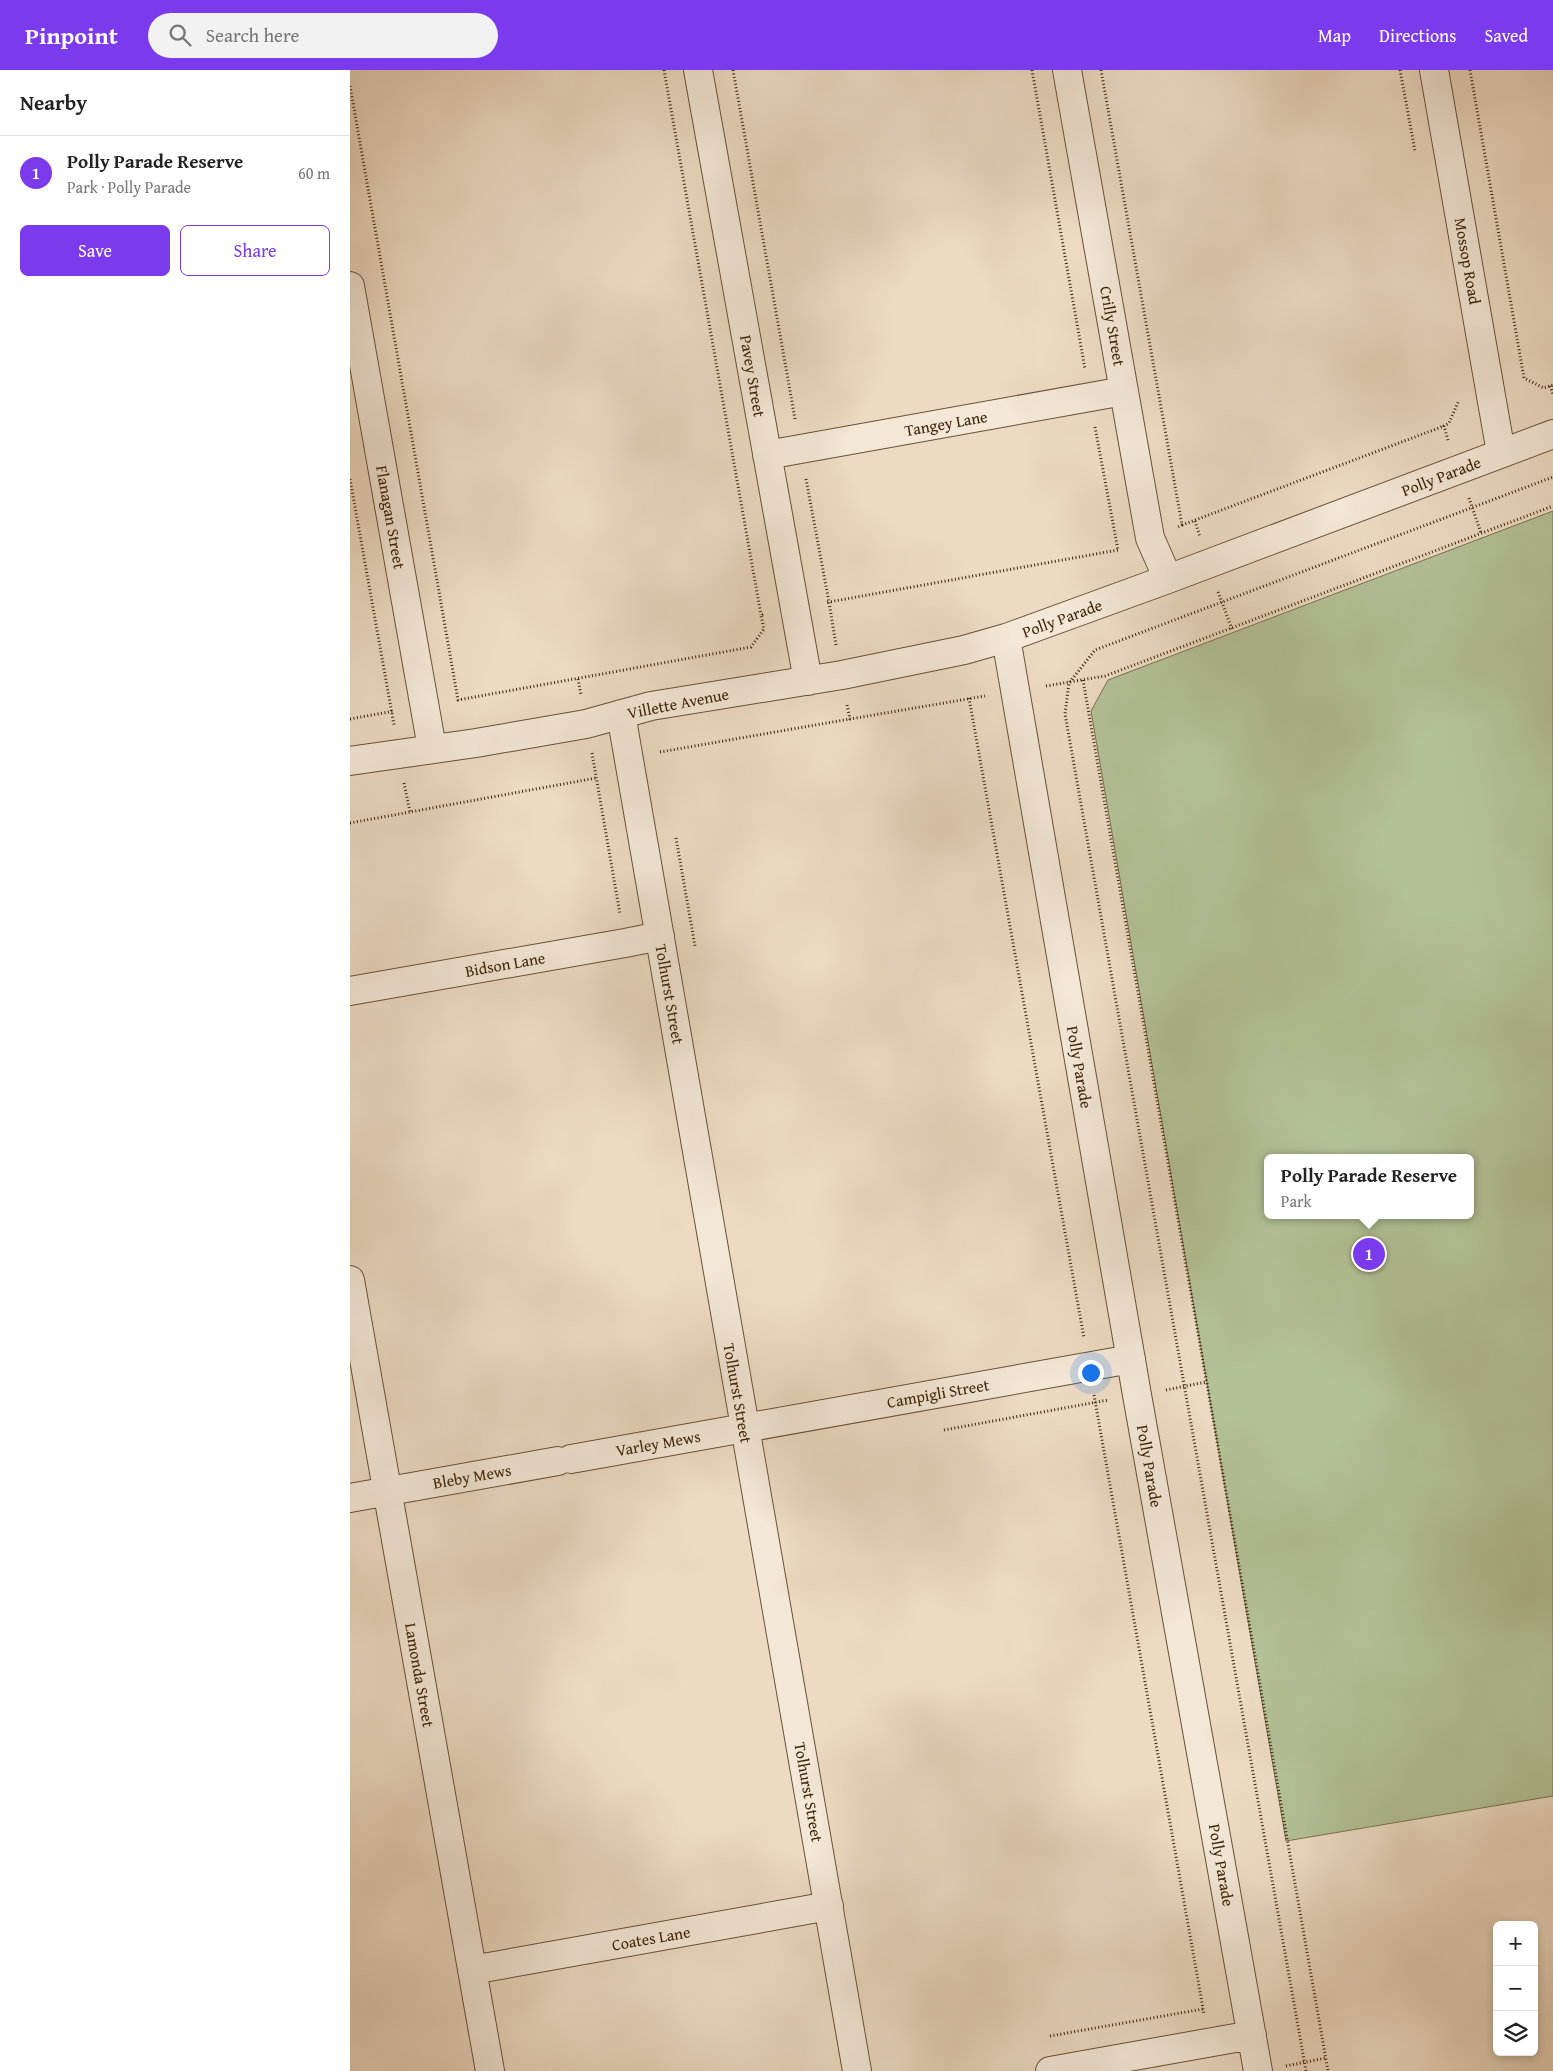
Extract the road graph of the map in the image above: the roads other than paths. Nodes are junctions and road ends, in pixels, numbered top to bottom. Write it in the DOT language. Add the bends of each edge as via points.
graph roads {
  1 [pos="698,70"];
  2 [pos="1067,70"];
  3 [pos="1434,70"];
  4 [pos="350,286"];
  5 [pos="359,386"];
  6 [pos="1124,391"];
  7 [pos="1553,434"];
  8 [pos="1501,453"];
  9 [pos="767,455"];
  10 [pos="1168,579"];
  11 [pos="1006,638"];
  12 [pos="808,681"];
  13 [pos="621,714"];
  14 [pos="432,748"];
  15 [pos="350,761"];
  16 [pos="660,936"];
  17 [pos="350,992"];
  18 [pos="350,1280"];
  19 [pos="1131,1358"];
  20 [pos="744,1428"];
  21 [pos="564,1460"];
  22 [pos="387,1491"];
  23 [pos="350,1498"];
  24 [pos="829,1906"];
  25 [pos="472,1970"];
  26 [pos="1252,2035"];
  27 [pos="1269,2069"];
  28 [pos="490,2071"];
  29 [pos="857,2071"];
  30 [pos="1050,2071"];
  1 -- 9 [label="street, Pavey Street"];
  2 -- 6 [label="street, Crilly Street"];
  3 -- 8 [label="street, Mossop Road"];
  4 -- 5 [label="street, Flanagan Street"];
  5 -- 14 [label="street, Flanagan Street"];
  6 -- 9 [label="street, Tangey Lane"];
  6 -- 10 [label="street, Crilly Street" via="1150,538"];
  7 -- 8 [label="street, Polly Parade"];
  8 -- 10 [label="street, Polly Parade"];
  9 -- 12 [label="street, Pavey Street"];
  10 -- 11 [label="street, Polly Parade"];
  11 -- 12 [label="street, Villette Avenue" via="964,650"];
  11 -- 19 [label="street, Polly Parade"];
  12 -- 13 [label="street, Villette Avenue" via="686,699"];
  13 -- 14 [label="street, Villette Avenue" via="586,724"];
  13 -- 16 [label="street, Tolhurst Street"];
  14 -- 15 [label="street, Villette Avenue"];
  16 -- 17 [label="street, Bidson Lane"];
  16 -- 20 [label="street, Tolhurst Street"];
  18 -- 22 [label="street, Lamonda Street"];
  19 -- 20 [label="street, Campigli Street"];
  19 -- 26 [label="street, Polly Parade"];
  20 -- 21 [label="street, Varley Mews"];
  20 -- 24 [label="street, Tolhurst Street"];
  21 -- 22 [label="street, Bleby Mews"];
  22 -- 23 [label="street, Bleby Mews"];
  22 -- 25 [label="street, Lamonda Street"];
  24 -- 25 [label="street, Coates Lane"];
  24 -- 29 [label="street, Tolhurst Street"];
  25 -- 28 [label="street, Lamonda Street"];
  26 -- 27 [label="street, Polly Parade"];
  26 -- 30 [label="street"];
}
